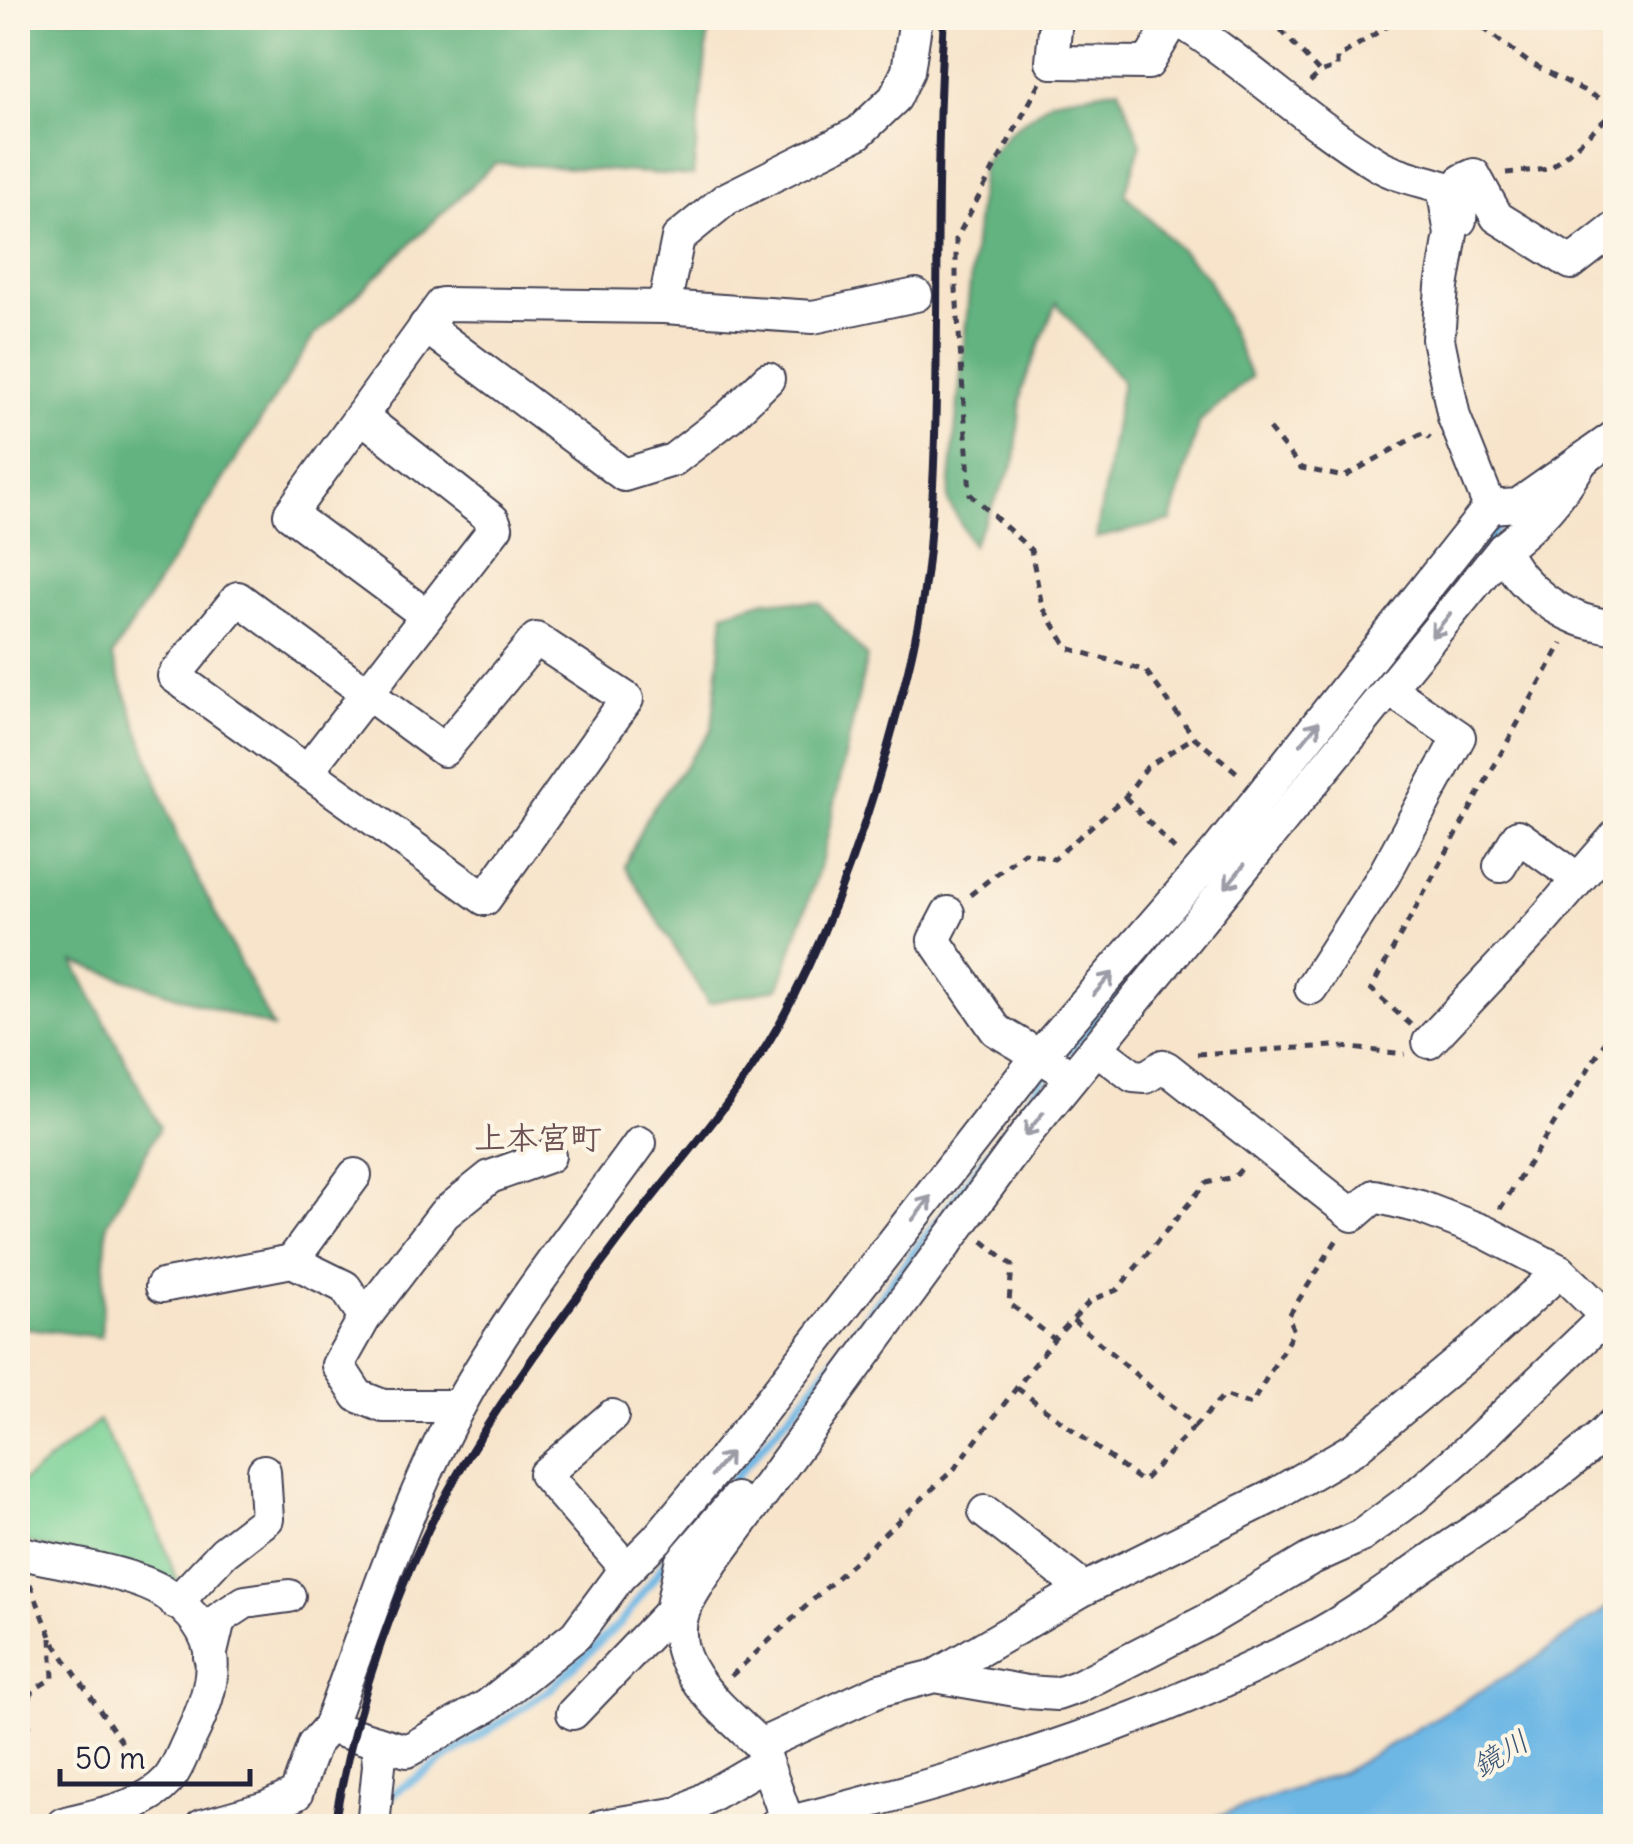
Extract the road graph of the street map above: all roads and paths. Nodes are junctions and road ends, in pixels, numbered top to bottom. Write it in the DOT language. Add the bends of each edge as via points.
graph roads {
  1 [pos="916,18"];
  2 [pos="1056,18"];
  3 [pos="1175,18"];
  4 [pos="1270,18"];
  5 [pos="1400,18"];
  6 [pos="1470,18"];
  7 [pos="1052,62"];
  8 [pos="1320,73"];
  9 [pos="1290,102"];
  10 [pos="1616,109"];
  11 [pos="1474,175"];
  12 [pos="1616,228"];
  13 [pos="916,295"];
  14 [pos="664,307"];
  15 [pos="1440,308"];
  16 [pos="425,326"];
  17 [pos="768,379"];
  18 [pos="360,416"];
  19 [pos="1269,429"];
  20 [pos="1616,436"];
  21 [pos="1582,460"];
  22 [pos="1470,464"];
  23 [pos="1490,507"];
  24 [pos="1503,549"];
  25 [pos="427,616"];
  26 [pos="1576,618"];
  27 [pos="1616,628"];
  28 [pos="1389,689"];
  29 [pos="368,692"];
  30 [pos="1194,736"];
  31 [pos="306,771"];
  32 [pos="1262,793"];
  33 [pos="1125,798"];
  34 [pos="1616,836"];
  35 [pos="1500,866"];
  36 [pos="1198,874"];
  37 [pos="1578,879"];
  38 [pos="948,914"];
  39 [pos="1311,988"];
  40 [pos="1131,1004"];
  41 [pos="1616,1026"];
  42 [pos="1428,1042"];
  43 [pos="1096,1048"];
  44 [pos="1052,1064"];
  45 [pos="1167,1068"];
  46 [pos="640,1143"];
  47 [pos="1263,1144"];
  48 [pos="550,1156"];
  49 [pos="355,1175"];
  50 [pos="1353,1215"];
  51 [pos="961,1222"];
  52 [pos="1486,1232"];
  53 [pos="292,1261"];
  54 [pos="1560,1272"];
  55 [pos="162,1286"];
  56 [pos="1611,1311"];
  57 [pos="365,1318"];
  58 [pos="1073,1320"];
  59 [pos="1054,1339"];
  60 [pos="1017,1388"];
  61 [pos="460,1406"];
  62 [pos="612,1416"];
  63 [pos="821,1416"];
  64 [pos="1616,1421"];
  65 [pos="1195,1426"];
  66 [pos="264,1472"];
  67 [pos="985,1512"];
  68 [pos="670,1551"];
  69 [pos="21,1561"];
  70 [pos="626,1569"];
  71 [pos="1084,1589"];
  72 [pos="290,1596"];
  73 [pos="176,1603"];
  74 [pos="676,1614"];
  75 [pos="51,1636"];
  76 [pos="210,1656"];
  77 [pos="935,1676"];
  78 [pos="710,1695"];
  79 [pos="573,1713"];
  80 [pos="329,1727"];
  81 [pos="377,1742"];
  82 [pos="127,1750"];
  83 [pos="763,1754"];
  84 [pos="18,1757"];
  85 [pos="781,1825"];
  86 [pos="63,1826"];
  87 [pos="202,1826"];
  88 [pos="373,1826"];
  89 [pos="602,1826"];
  1 -- 14 [label="street" via="908,71 894,98 858,133 726,199 678,238"];
  2 -- 7 [label="street"];
  3 -- 7 [label="street" via="1148,63"];
  3 -- 9 [label="street"];
  4 -- 8 [label="path"];
  5 -- 8 [label="path" via="1337,58 1337,68"];
  6 -- 10 [label="path" via="1528,62"];
  7 -- 30 [label="path" via="956,239 970,494 1031,550 1042,606 1068,648 1146,672"];
  8 -- 9 [label="path"];
  9 -- 15 [label="street" via="1380,166 1443,187 1451,234"];
  10 -- 11 [label="path" via="1550,169"];
  11 -- 12 [label="street" via="1497,216 1571,263"];
  11 -- 15 [label="street" via="1462,180 1456,292"];
  13 -- 14 [label="street" via="813,317"];
  14 -- 16 [label="street" via="442,304"];
  15 -- 22 [label="street" via="1438,339"];
  16 -- 17 [label="street" via="624,476 673,460"];
  16 -- 18 [label="street"];
  18 -- 25 [label="street" via="496,527"];
  18 -- 25 [label="street" via="290,514"];
  19 -- 22 [label="path" via="1301,468 1344,477 1424,432"];
  20 -- 21 [label="street"];
  21 -- 23 [label="street" via="1518,505"];
  21 -- 24 [label="street" via="1560,498"];
  22 -- 23 [label="street"];
  32 -- 23 [label="street, one-way"];
  24 -- 26 [label="street" via="1516,576"];
  24 -- 28 [label="street, one-way"];
  25 -- 29 [label="street"];
  26 -- 27 [label="street"];
  26 -- 42 [label="path" via="1371,989"];
  28 -- 39 [label="street" via="1459,736 1384,875"];
  28 -- 40 [label="street, one-way"];
  29 -- 31 [label="street"];
  29 -- 31 [label="street" via="238,598 174,676"];
  29 -- 31 [label="street" via="444,750 536,639 626,698 485,899"];
  30 -- 32 [label="path"];
  30 -- 33 [label="path" via="1148,767"];
  32 -- 36 [label="street"];
  33 -- 36 [label="path"];
  33 -- 38 [label="path" via="1054,858 1024,852"];
  34 -- 37 [label="street"];
  35 -- 37 [label="street" via="1518,836"];
  44 -- 36 [label="street, one-way"];
  37 -- 42 [label="street"];
  38 -- 44 [label="street" via="934,940 996,1030"];
  40 -- 43 [label="street"];
  40 -- 44 [label="street"];
  41 -- 52 [label="path"];
  42 -- 45 [label="path" via="1421,1056 1333,1046 1196,1054"];
  43 -- 45 [label="street" via="1132,1076"];
  43 -- 51 [label="street, one-way"];
  68 -- 44 [label="street, one-way" via="750,1428"];
  45 -- 47 [label="street"];
  46 -- 61 [label="street" via="522,1306"];
  47 -- 50 [label="street"];
  47 -- 58 [label="path" via="1234,1177 1206,1183 1116,1290 1092,1300"];
  48 -- 57 [label="street" via="490,1177 444,1214"];
  49 -- 53 [label="street"];
  50 -- 52 [label="street" via="1375,1196"];
  50 -- 65 [label="path" via="1288,1316 1294,1331 1251,1405 1224,1395"];
  51 -- 59 [label="path" via="1012,1265 1009,1303"];
  51 -- 63 [label="street"];
  52 -- 54 [label="street"];
  53 -- 55 [label="street"];
  53 -- 57 [label="street" via="345,1287"];
  54 -- 56 [label="street"];
  54 -- 71 [label="street" via="1355,1448"];
  56 -- 77 [label="street" via="1414,1497 1361,1536 1206,1621 1057,1694"];
  57 -- 61 [label="street" via="338,1365 358,1396 384,1406"];
  58 -- 59 [label="path"];
  58 -- 65 [label="path"];
  59 -- 60 [label="path"];
  60 -- 65 [label="path" via="1142,1482"];
  60 -- 78 [label="path" via="955,1468"];
  61 -- 80 [label="street" via="418,1488"];
  62 -- 70 [label="street" via="544,1474"];
  63 -- 68 [label="street"];
  63 -- 74 [label="street"];
  64 -- 85 [label="street" via="1523,1498 1312,1639 1106,1730 881,1801"];
  66 -- 73 [label="street" via="267,1519"];
  67 -- 71 [label="street"];
  68 -- 70 [label="street"];
  68 -- 74 [label="street"];
  69 -- 73 [label="street" via="132,1580"];
  69 -- 75 [label="path"];
  70 -- 81 [label="street" via="576,1635 487,1706 407,1750"];
  71 -- 77 [label="street"];
  72 -- 76 [label="street" via="245,1602 219,1618"];
  73 -- 76 [label="street" via="207,1640"];
  74 -- 78 [label="street" via="683,1655"];
  74 -- 79 [label="street"];
  75 -- 82 [label="path"];
  75 -- 84 [label="path" via="53,1678 34,1690 23,1711 29,1725"];
  76 -- 86 [label="street" via="206,1706 169,1780 138,1803"];
  77 -- 83 [label="street" via="880,1690"];
  78 -- 83 [label="street"];
  80 -- 81 [label="street"];
  80 -- 87 [label="street" via="314,1744 296,1794"];
  81 -- 88 [label="street"];
  83 -- 85 [label="street"];
  83 -- 89 [label="street" via="680,1813"];
}
